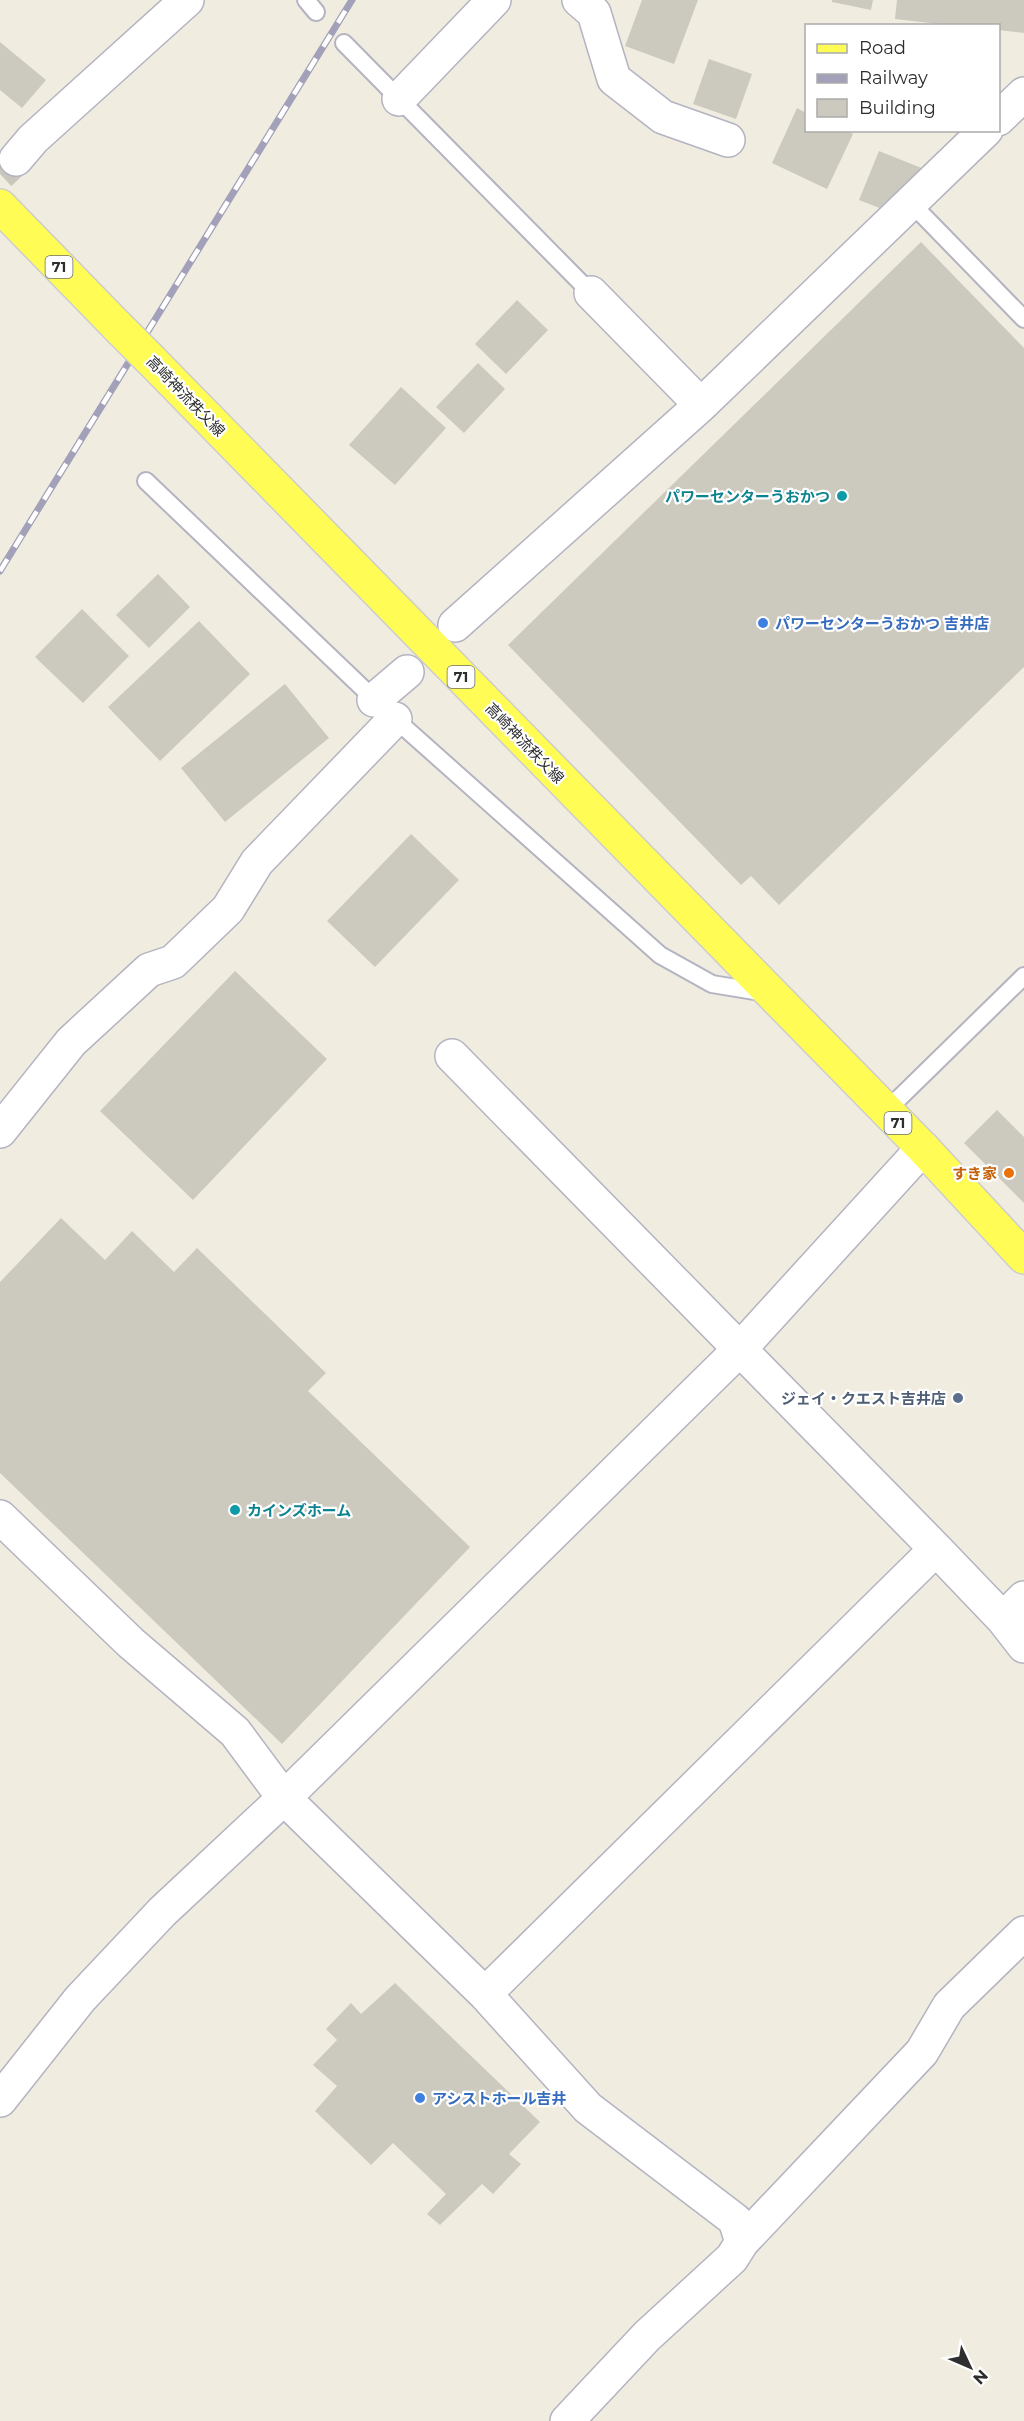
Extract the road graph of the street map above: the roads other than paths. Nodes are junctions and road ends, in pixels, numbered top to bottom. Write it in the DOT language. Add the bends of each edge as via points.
graph roads {
  1 [pos="187,0"];
  2 [pos="494,0"];
  3 [pos="579,0"];
  4 [pos="344,43"];
  5 [pos="1024,94"];
  6 [pos="399,99"];
  7 [pos="1000,117"];
  8 [pos="984,132"];
  9 [pos="728,140"];
  10 [pos="16,159"];
  11 [pos="911,203"];
  12 [pos="0,206"];
  13 [pos="591,293"];
  14 [pos="1024,319"];
  15 [pos="702,405"];
  16 [pos="146,481"];
  17 [pos="455,625"];
  18 [pos="407,672"];
  19 [pos="384,710"];
  20 [pos="1024,976"];
  21 [pos="770,993"];
  22 [pos="452,1056"];
  23 [pos="886,1111"];
  24 [pos="0,1131"];
  25 [pos="923,1148"];
  26 [pos="1024,1257"];
  27 [pos="739,1350"];
  28 [pos="0,1517"];
  29 [pos="936,1549"];
  30 [pos="1014,1608"];
  31 [pos="1024,1646"];
  32 [pos="284,1798"];
  33 [pos="1024,1933"];
  34 [pos="485,1994"];
  35 [pos="0,2100"];
  36 [pos="742,2242"];
  37 [pos="567,2421"];
  1 -- 10 [label="street" via="33,139"];
  2 -- 6 [label="street"];
  3 -- 9 [label="street" via="594,13 614,79 663,117"];
  4 -- 6 [label="lane"];
  5 -- 7 [label="street"];
  6 -- 13 [label="lane"];
  8 -- 11 [label="street"];
  11 -- 14 [label="lane"];
  11 -- 15 [label="street"];
  12 -- 21 [label="main road, 高崎神流秩父線 / 71, bridge"];
  13 -- 15 [label="street"];
  15 -- 17 [label="street"];
  16 -- 19 [label="lane"];
  18 -- 19 [label="street"];
  19 -- 21 [label="lane" via="660,955 712,984"];
  19 -- 24 [label="street" via="256,862 228,909 173,962 149,970 71,1042"];
  20 -- 23 [label="lane"];
  21 -- 23 [label="main road, 高崎神流秩父線 / 71"];
  22 -- 27 [label="street"];
  23 -- 25 [label="main road, 高崎神流秩父線 / 71"];
  25 -- 26 [label="main road, 高崎神流秩父線 / 71"];
  25 -- 27 [label="street"];
  27 -- 29 [label="street"];
  27 -- 32 [label="street"];
  28 -- 32 [label="street" via="132,1643 235,1732"];
  29 -- 30 [label="street"];
  29 -- 34 [label="street"];
  30 -- 31 [label="street"];
  32 -- 34 [label="street"];
  32 -- 35 [label="street" via="162,1912 80,1999"];
  33 -- 36 [label="street" via="949,2006 922,2052"];
  34 -- 36 [label="street" via="588,2108 735,2220"];
  36 -- 37 [label="street" via="732,2258 647,2336"];
}
